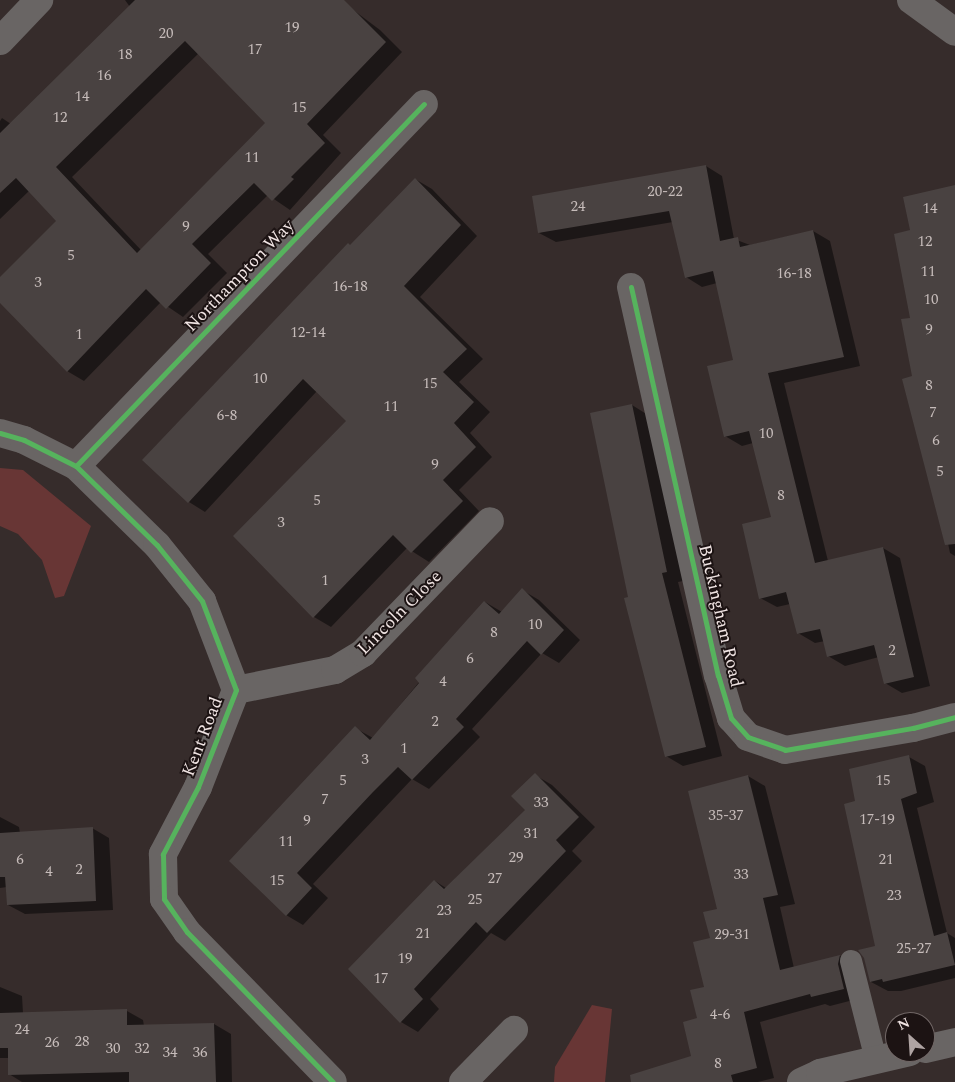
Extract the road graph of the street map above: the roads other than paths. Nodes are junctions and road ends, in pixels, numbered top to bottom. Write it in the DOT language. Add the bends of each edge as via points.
graph roads {
  1 [pos="39,0"];
  2 [pos="911,0"];
  3 [pos="955,32"];
  4 [pos="0,41"];
  5 [pos="424,104"];
  6 [pos="631,287"];
  7 [pos="0,432"];
  8 [pos="76,466"];
  9 [pos="490,521"];
  10 [pos="236,690"];
  11 [pos="955,717"];
  12 [pos="851,961"];
  13 [pos="514,1030"];
  14 [pos="955,1042"];
  15 [pos="935,1046"];
  16 [pos="885,1058"];
  17 [pos="876,1060"];
  18 [pos="333,1082"];
  19 [pos="463,1082"];
  20 [pos="801,1082"];
  1 -- 4 [label="street"];
  2 -- 3 [label="street"];
  5 -- 8 [label="street, Northampton Way"];
  6 -- 11 [label="street, Buckingham Road" via="718,675 732,718 748,737 784,750 914,728"];
  7 -- 8 [label="street, Kent Road"];
  8 -- 10 [label="street, Kent Road" via="157,545 202,601"];
  9 -- 10 [label="street, Lincoln Close" via="363,653 335,670"];
  10 -- 18 [label="street, Kent Road" via="198,787 163,854 164,899 187,932"];
  12 -- 17 [label="lane"];
  13 -- 19 [label="street"];
  14 -- 15 [label="street"];
  16 -- 17 [label="street"];
  17 -- 20 [label="street" via="820,1073"];
}
